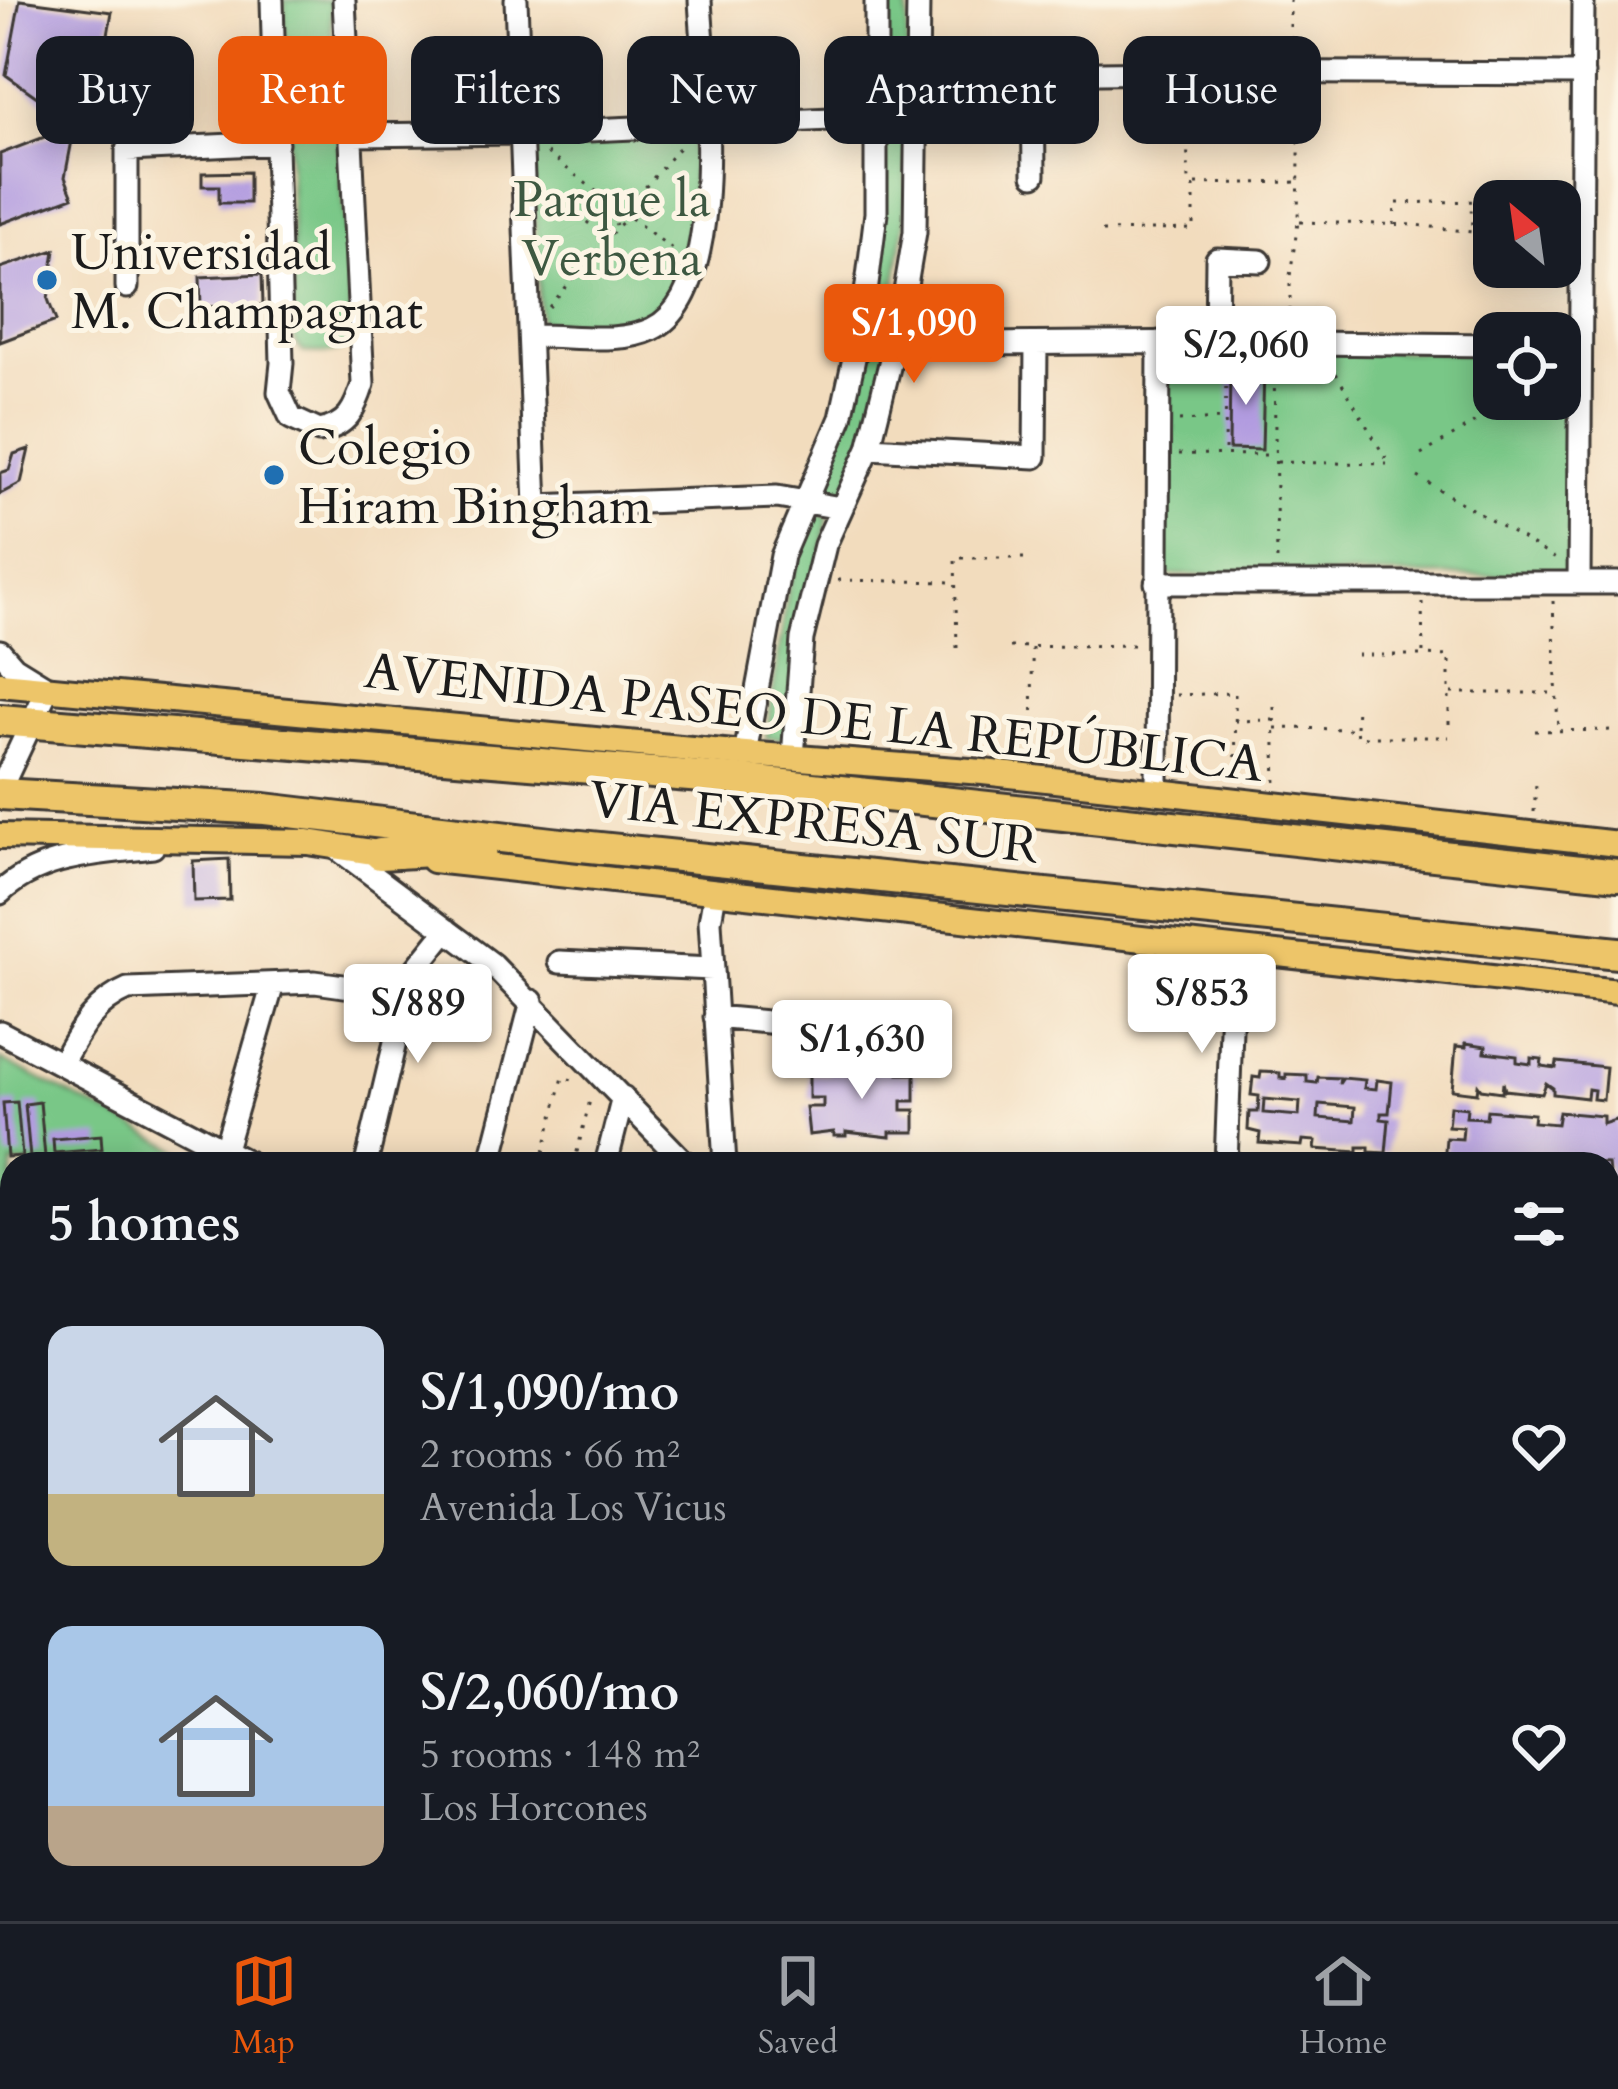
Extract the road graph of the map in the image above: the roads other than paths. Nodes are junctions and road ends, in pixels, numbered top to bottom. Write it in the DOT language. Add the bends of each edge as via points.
graph roads {
  1 [pos="272,0"];
  2 [pos="344,0"];
  3 [pos="516,0"];
  4 [pos="700,0"];
  5 [pos="876,0"];
  6 [pos="918,0"];
  7 [pos="1583,0"];
  8 [pos="274,36"];
  9 [pos="346,36"];
  10 [pos="520,36"];
  11 [pos="702,36"];
  12 [pos="875,36"];
  13 [pos="918,36"];
  14 [pos="1099,74"];
  15 [pos="1583,74"];
  16 [pos="256,144"];
  17 [pos="278,144"];
  18 [pos="353,144"];
  19 [pos="530,144"];
  20 [pos="707,144"];
  21 [pos="875,144"];
  22 [pos="916,144"];
  23 [pos="1034,144"];
  24 [pos="1034,175"];
  25 [pos="1260,261"];
  26 [pos="127,287"];
  27 [pos="1574,312"];
  28 [pos="863,317"];
  29 [pos="537,326"];
  30 [pos="899,326"];
  31 [pos="1159,342"];
  32 [pos="1036,344"];
  33 [pos="1473,345"];
  34 [pos="1221,349"];
  35 [pos="1573,420"];
  36 [pos="869,448"];
  37 [pos="806,502"];
  38 [pos="841,508"];
  39 [pos="1156,583"];
  40 [pos="1579,583"];
  41 [pos="1618,583"];
  42 [pos="0,651"];
  43 [pos="0,684"];
  44 [pos="48,688"];
  45 [pos="0,720"];
  46 [pos="34,720"];
  47 [pos="745,754"];
  48 [pos="793,758"];
  49 [pos="0,792"];
  50 [pos="1157,793"];
  51 [pos="0,836"];
  52 [pos="195,842"];
  53 [pos="552,843"];
  54 [pos="1618,844"];
  55 [pos="334,847"];
  56 [pos="380,854"];
  57 [pos="1618,875"];
  58 [pos="2,891"];
  59 [pos="715,893"];
  60 [pos="447,930"];
  61 [pos="1234,950"];
  62 [pos="1618,953"];
  63 [pos="559,962"];
  64 [pos="712,969"];
  65 [pos="273,984"];
  66 [pos="1618,992"];
  67 [pos="532,1001"];
  68 [pos="403,1005"];
  69 [pos="716,1017"];
  70 [pos="0,1031"];
  71 [pos="61,1064"];
  72 [pos="806,1064"];
  73 [pos="623,1097"];
  74 [pos="225,1149"];
  75 [pos="230,1152"];
  76 [pos="369,1152"];
  77 [pos="493,1152"];
  78 [pos="609,1152"];
  79 [pos="675,1152"];
  80 [pos="724,1152"];
  81 [pos="1226,1152"];
  1 -- 8 [label="street"];
  2 -- 9 [label="street"];
  3 -- 10 [label="street"];
  4 -- 11 [label="street"];
  5 -- 12 [label="street"];
  6 -- 13 [label="street"];
  7 -- 15 [label="street"];
  14 -- 15 [label="street"];
  15 -- 27 [label="street"];
  16 -- 26 [label="street" via="127,150"];
  17 -- 18 [label="street" via="279,392 291,418 319,431 347,419 363,383"];
  19 -- 29 [label="street"];
  20 -- 29 [label="street" via="700,248 670,316 632,334"];
  21 -- 28 [label="street" via="876,213"];
  22 -- 30 [label="street" via="915,232"];
  23 -- 24 [label="street"];
  25 -- 34 [label="street" via="1217,260"];
  28 -- 30 [label="street"];
  28 -- 37 [label="street" via="841,418"];
  29 -- 37 [label="street" via="536,506"];
  30 -- 32 [label="street" via="983,344"];
  30 -- 36 [label="street"];
  31 -- 32 [label="street"];
  31 -- 34 [label="street"];
  31 -- 39 [label="street"];
  32 -- 36 [label="street" via="1035,457"];
  33 -- 34 [label="street"];
  35 -- 40 [label="street"];
  36 -- 38 [label="street"];
  37 -- 38 [label="street"];
  37 -- 47 [label="street" via="782,556"];
  38 -- 48 [label="street" via="802,639"];
  39 -- 40 [label="street"];
  39 -- 50 [label="street"];
  40 -- 41 [label="street"];
  42 -- 44 [label="street"];
  43 -- 44 [label="main road, AVENIDA PASEO DE LA REPÚBLICA"];
  44 -- 46 [label="street"];
  44 -- 47 [label="main road, AVENIDA PASEO DE LA REPÚBLICA"];
  45 -- 46 [label="highway, VIA EXPRESA SUR"];
  46 -- 49 [label="street"];
  46 -- 57 [label="highway, VIA EXPRESA SUR" via="739,781"];
  47 -- 48 [label="main road, AVENIDA PASEO DE LA REPÚBLICA"];
  48 -- 50 [label="main road, AVENIDA PASEO DE LA REPÚBLICA"];
  49 -- 53 [label="highway, VIA EXPRESA SUR" via="265,809"];
  50 -- 54 [label="main road, AVENIDA PASEO DE LA REPÚBLICA"];
  51 -- 52 [label="main road"];
  52 -- 55 [label="main road"];
  52 -- 58 [label="street" via="67,858"];
  53 -- 56 [label="highway"];
  53 -- 62 [label="highway, VIA EXPRESA SUR"];
  55 -- 56 [label="main road"];
  55 -- 60 [label="street"];
  56 -- 59 [label="main road"];
  59 -- 61 [label="main road"];
  59 -- 64 [label="street"];
  60 -- 67 [label="street"];
  60 -- 68 [label="street" via="417,963"];
  61 -- 66 [label="main road"];
  61 -- 81 [label="street"];
  63 -- 64 [label="street"];
  64 -- 69 [label="street"];
  65 -- 68 [label="street" via="332,983"];
  65 -- 71 [label="street" via="128,989 99,1005"];
  65 -- 74 [label="street"];
  67 -- 73 [label="street" via="589,1076"];
  67 -- 77 [label="street"];
  68 -- 76 [label="street"];
  69 -- 72 [label="street" via="800,1025"];
  69 -- 80 [label="street"];
  70 -- 71 [label="street"];
  71 -- 74 [label="street"];
  73 -- 78 [label="street"];
  73 -- 79 [label="street"];
  74 -- 75 [label="street"];
}
